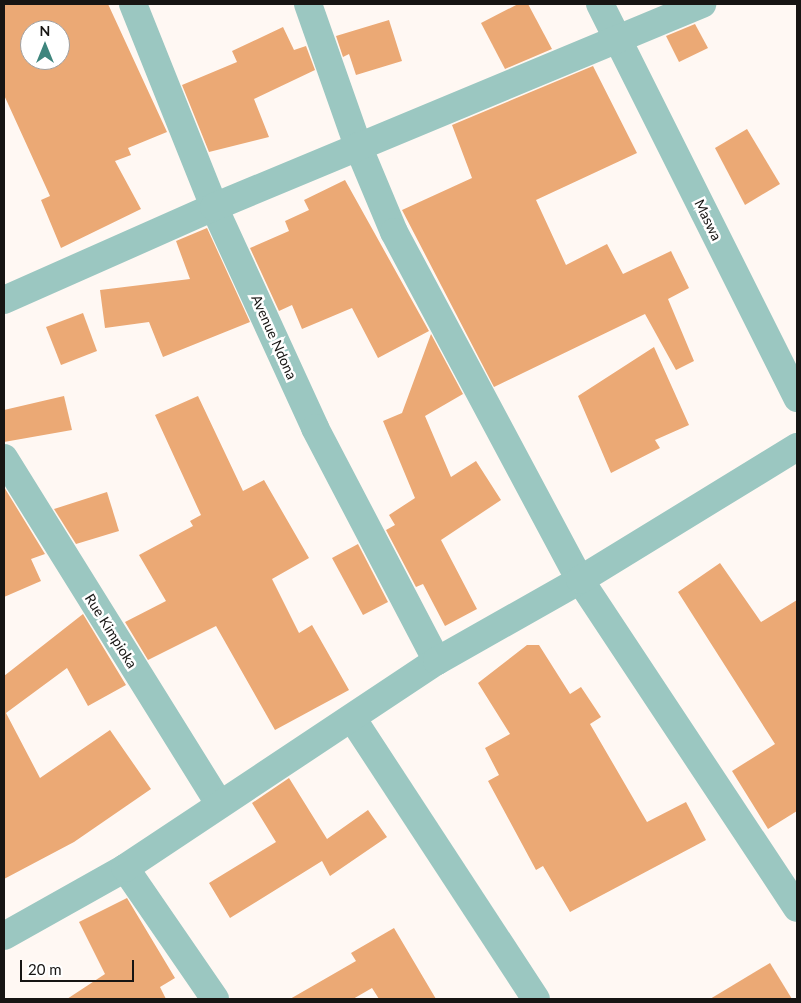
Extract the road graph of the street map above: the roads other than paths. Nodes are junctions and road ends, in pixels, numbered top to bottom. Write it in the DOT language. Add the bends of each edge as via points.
graph roads {
  1 [pos="132,4"];
  2 [pos="308,4"];
  3 [pos="600,4"];
  4 [pos="702,4"];
  5 [pos="620,41"];
  6 [pos="358,146"];
  7 [pos="214,207"];
  8 [pos="4,300"];
  9 [pos="797,398"];
  10 [pos="797,447"];
  11 [pos="4,458"];
  12 [pos="580,580"];
  13 [pos="437,661"];
  14 [pos="352,718"];
  15 [pos="219,803"];
  16 [pos="125,868"];
  17 [pos="797,908"];
  18 [pos="4,936"];
  19 [pos="215,999"];
  20 [pos="536,999"];
  1 -- 7 [label="street, Avenue Ndona"];
  2 -- 6 [label="street"];
  3 -- 5 [label="street, Maswa"];
  4 -- 5 [label="street"];
  5 -- 6 [label="street"];
  5 -- 9 [label="street, Maswa"];
  6 -- 7 [label="street"];
  6 -- 12 [label="street" via="394,232"];
  7 -- 8 [label="street"];
  7 -- 13 [label="street, Avenue Ndona" via="315,428"];
  10 -- 12 [label="street"];
  11 -- 15 [label="street, Rue Kimpioka"];
  12 -- 13 [label="street"];
  12 -- 17 [label="street"];
  13 -- 14 [label="street"];
  14 -- 15 [label="street"];
  14 -- 20 [label="street"];
  15 -- 16 [label="street"];
  16 -- 18 [label="street"];
  16 -- 19 [label="street"];
}
